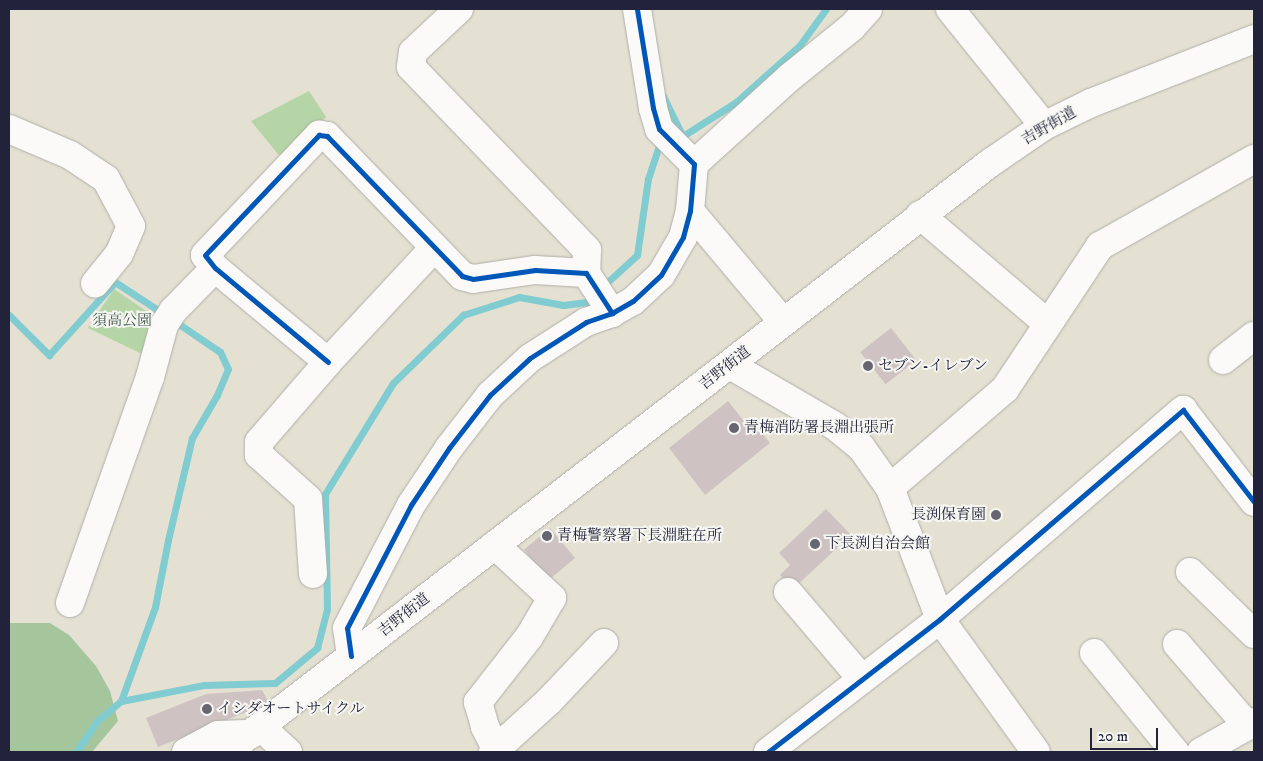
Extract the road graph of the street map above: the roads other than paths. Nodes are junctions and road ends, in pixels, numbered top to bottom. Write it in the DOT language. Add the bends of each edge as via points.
graph roads {
  1 [pos="459,9"];
  2 [pos="637,9"];
  3 [pos="868,9"];
  4 [pos="950,9"];
  5 [pos="1254,38"];
  6 [pos="1044,126"];
  7 [pos="9,129"];
  8 [pos="689,159"];
  9 [pos="1254,159"];
  10 [pos="690,211"];
  11 [pos="920,216"];
  12 [pos="434,248"];
  13 [pos="215,268"];
  14 [pos="588,276"];
  15 [pos="95,284"];
  16 [pos="609,309"];
  17 [pos="783,322"];
  18 [pos="1048,324"];
  19 [pos="1254,336"];
  20 [pos="1223,360"];
  21 [pos="328,362"];
  22 [pos="730,365"];
  23 [pos="890,488"];
  24 [pos="1254,502"];
  25 [pos="495,545"];
  26 [pos="1190,572"];
  27 [pos="313,574"];
  28 [pos="788,592"];
  29 [pos="70,603"];
  30 [pos="940,619"];
  31 [pos="1254,634"];
  32 [pos="604,643"];
  33 [pos="1177,644"];
  34 [pos="1094,653"];
  35 [pos="351,656"];
  36 [pos="862,679"];
  37 [pos="1251,724"];
  38 [pos="256,730"];
  39 [pos="495,751"];
  40 [pos="186,752"];
  41 [pos="227,752"];
  42 [pos="288,752"];
  43 [pos="768,752"];
  44 [pos="1036,752"];
  45 [pos="1175,752"];
  46 [pos="1201,752"];
  1 -- 14 [label="main road" via="412,52 411,67 587,250"];
  2 -- 8 [label="main road" via="659,129"];
  3 -- 8 [label="main road" via="852,27"];
  4 -- 6 [label="main road"];
  5 -- 6 [label="main road, 吉野街道" via="1107,96"];
  6 -- 11 [label="main road, 吉野街道"];
  7 -- 15 [label="main road" via="70,155 106,179 131,226 120,254"];
  8 -- 10 [label="main road"];
  9 -- 18 [label="main road" via="1100,246"];
  10 -- 16 [label="main road" via="683,236 661,275 633,301"];
  10 -- 17 [label="main road"];
  11 -- 17 [label="main road, 吉野街道"];
  11 -- 18 [label="main road"];
  12 -- 13 [label="main road" via="326,136 319,135 204,255"];
  12 -- 14 [label="main road" via="462,276 473,279 516,271 576,271"];
  12 -- 21 [label="main road"];
  13 -- 21 [label="main road"];
  13 -- 29 [label="main road" via="169,318"];
  14 -- 16 [label="main road"];
  16 -- 35 [label="main road" via="530,358 490,395 455,440 411,504 348,628"];
  17 -- 22 [label="main road, 吉野街道"];
  18 -- 23 [label="main road" via="1005,389"];
  19 -- 20 [label="main road"];
  21 -- 27 [label="main road" via="258,442 259,455 308,499"];
  22 -- 23 [label="main road" via="835,426 861,447"];
  22 -- 25 [label="main road, 吉野街道"];
  23 -- 30 [label="main road"];
  24 -- 30 [label="main road" via="1183,410"];
  25 -- 35 [label="main road, 吉野街道"];
  25 -- 39 [label="main road" via="552,598 529,637 478,702"];
  26 -- 31 [label="main road"];
  28 -- 36 [label="main road"];
  30 -- 36 [label="main road"];
  30 -- 44 [label="main road"];
  32 -- 39 [label="main road"];
  33 -- 37 [label="main road"];
  34 -- 45 [label="main road"];
  35 -- 38 [label="main road, 吉野街道"];
  36 -- 43 [label="main road"];
  37 -- 46 [label="main road"];
  38 -- 40 [label="main road" via="218,735"];
  38 -- 41 [label="main road, 吉野街道"];
  38 -- 42 [label="main road"];
}
